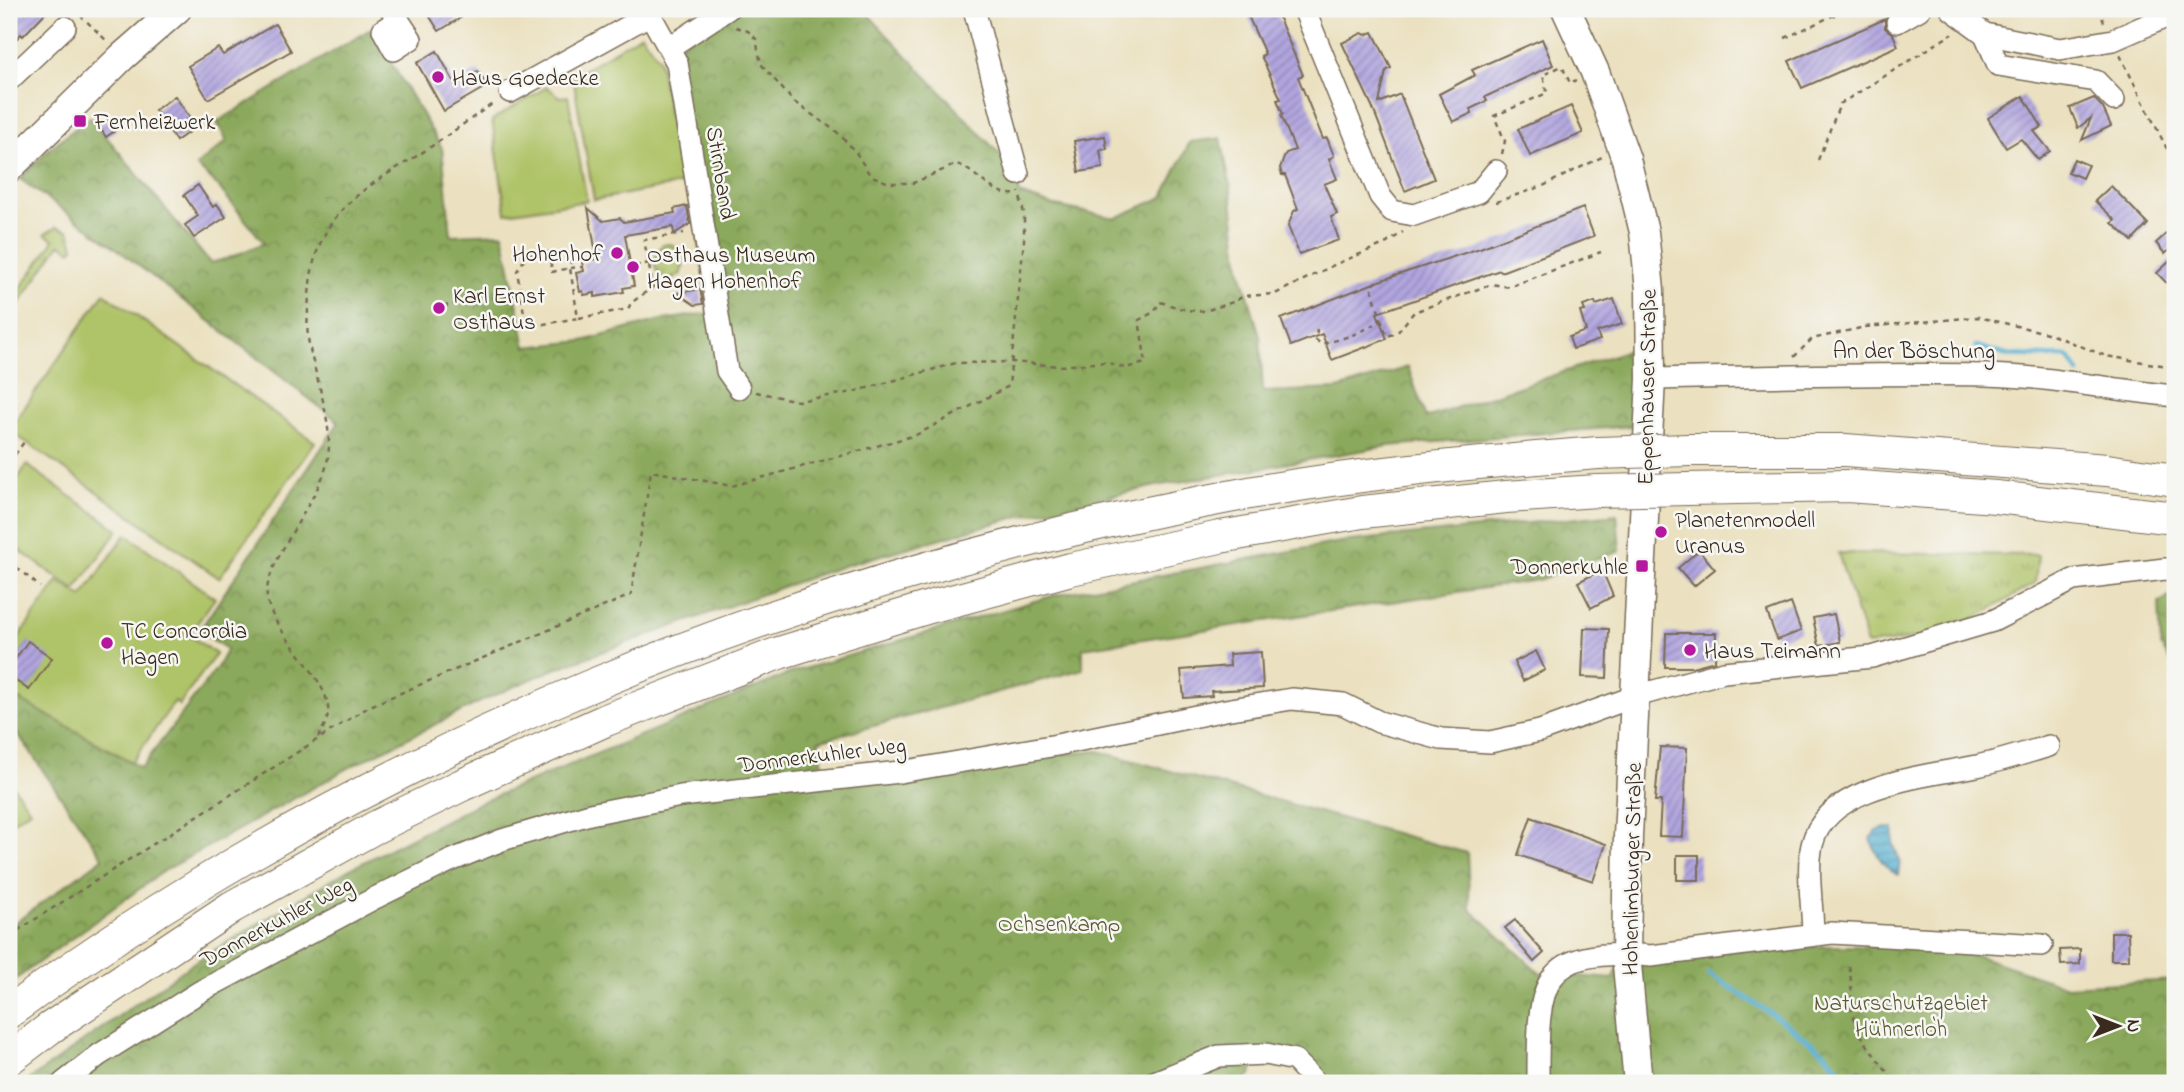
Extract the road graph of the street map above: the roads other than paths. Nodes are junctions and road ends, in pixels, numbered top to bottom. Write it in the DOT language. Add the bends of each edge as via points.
graph roads {
  1 [pos="177,9"];
  2 [pos="728,9"];
  3 [pos="974,9"];
  4 [pos="1304,9"];
  5 [pos="1566,9"];
  6 [pos="1920,9"];
  7 [pos="1951,9"];
  8 [pos="649,11"];
  9 [pos="2175,13"];
  10 [pos="69,18"];
  11 [pos="1897,22"];
  12 [pos="2105,24"];
  13 [pos="1977,29"];
  14 [pos="670,47"];
  15 [pos="9,80"];
  16 [pos="510,92"];
  17 [pos="2114,100"];
  18 [pos="12,157"];
  19 [pos="1496,171"];
  20 [pos="1018,184"];
  21 [pos="1651,379"];
  22 [pos="739,388"];
  23 [pos="2175,396"];
  24 [pos="2175,480"];
  25 [pos="2175,518"];
  26 [pos="2175,570"];
  27 [pos="1636,696"];
  28 [pos="2049,746"];
  29 [pos="1813,935"];
  30 [pos="2042,946"];
  31 [pos="1626,954"];
  32 [pos="9,1012"];
  33 [pos="9,1059"];
  34 [pos="63,1083"];
  35 [pos="1152,1083"];
  36 [pos="1315,1083"];
  37 [pos="1538,1083"];
  38 [pos="1639,1083"];
  1 -- 18 [label="main road"];
  2 -- 14 [label="street"];
  3 -- 20 [label="street"];
  4 -- 19 [label="street" via="1380,196 1392,211 1414,215 1479,192"];
  5 -- 21 [label="main road, Eppenhauser Straße" via="1624,152 1644,232"];
  6 -- 11 [label="street"];
  7 -- 13 [label="street"];
  8 -- 14 [label="street, Stirnband"];
  8 -- 16 [label="street"];
  9 -- 12 [label="street"];
  10 -- 15 [label="street"];
  12 -- 13 [label="street" via="2060,50"];
  13 -- 17 [label="street" via="1998,65 2096,80"];
  14 -- 22 [label="street, Stirnband" via="677,63 727,370"];
  21 -- 23 [label="street, An der Böschung" via="1987,375"];
  21 -- 27 [label="main road, Eppenhauser Straße"];
  24 -- 32 [label="highway, bridge" via="2107,470 1845,450 1598,453 1449,466 1225,497 1062,531 763,618 446,750 135,924"];
  25 -- 33 [label="highway, bridge" via="1996,497 1847,486 1597,491 1362,512 1071,569 779,653 607,720 461,785 232,906"];
  26 -- 27 [label="street, Donnerkuhler Weg" via="2073,580 1993,621 1872,657 1724,672"];
  27 -- 31 [label="main road, Hohenlimburger Straße"];
  27 -- 34 [label="street, Donnerkuhler Weg" via="1540,731 1490,742 1441,739 1378,722 1343,704 1292,699 900,772 681,796 590,814 502,840 375,898 201,991"];
  28 -- 29 [label="street" via="1894,782 1841,806 1825,821 1812,845"];
  29 -- 30 [label="street"];
  29 -- 31 [label="street" via="1651,956"];
  31 -- 37 [label="street" via="1579,958 1550,979 1538,1022"];
  31 -- 38 [label="main road, Hohenlimburger Straße"];
  35 -- 36 [label="street" via="1219,1056 1266,1054 1294,1060"];
}
